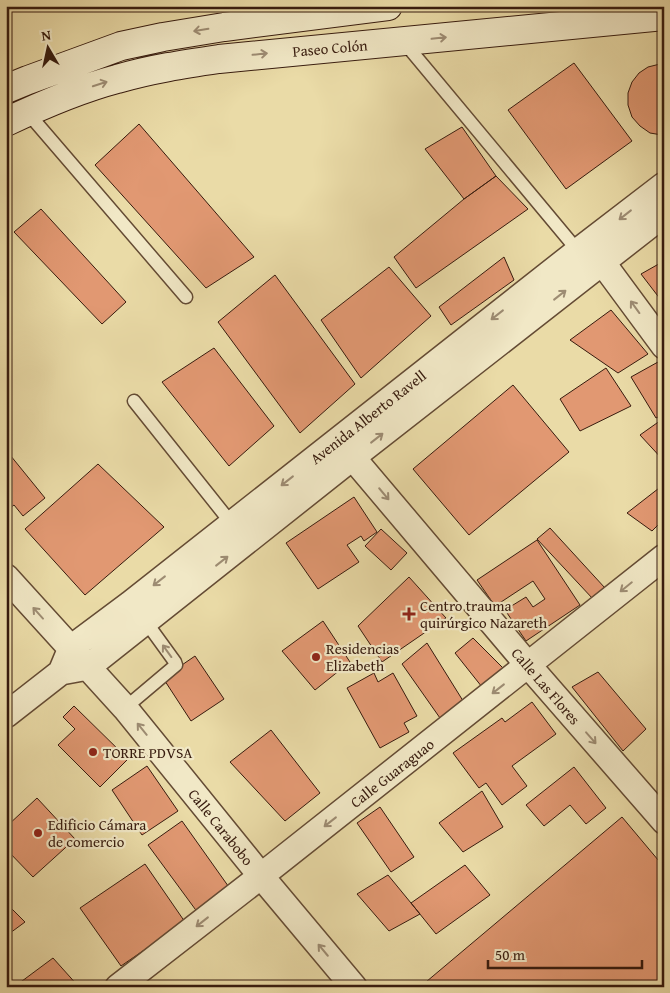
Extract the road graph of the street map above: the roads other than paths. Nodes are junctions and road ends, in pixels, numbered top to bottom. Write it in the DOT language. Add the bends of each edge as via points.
graph roads {
  1 [pos="388,6"];
  2 [pos="664,16"];
  3 [pos="403,41"];
  4 [pos="69,79"];
  5 [pos="6,89"];
  6 [pos="16,117"];
  7 [pos="664,185"];
  8 [pos="664,214"];
  9 [pos="578,251"];
  10 [pos="602,262"];
  11 [pos="186,298"];
  12 [pos="664,346"];
  13 [pos="134,401"];
  14 [pos="346,449"];
  15 [pos="232,524"];
  16 [pos="664,557"];
  17 [pos="6,577"];
  18 [pos="146,622"];
  19 [pos="71,648"];
  20 [pos="528,665"];
  21 [pos="88,667"];
  22 [pos="61,672"];
  23 [pos="125,708"];
  24 [pos="6,715"];
  25 [pos="664,821"];
  26 [pos="261,876"];
  27 [pos="118,987"];
  28 [pos="354,987"];
  1 -- 4 [label="street, Paseo Colón, one-way" via="224,27 121,46"];
  3 -- 2 [label="street, Paseo Colón, one-way"];
  4 -- 3 [label="street, Paseo Colón, one-way" via="118,78 219,58"];
  3 -- 9 [label="lane"];
  4 -- 5 [label="street, Paseo Colón" via="28,80"];
  4 -- 6 [label="street, Paseo Colón"];
  6 -- 11 [label="lane"];
  7 -- 9 [label="street, Avenida Alberto Ravell, one-way"];
  8 -- 10 [label="street, Avenida Alberto Ravell"];
  9 -- 10 [label="street"];
  9 -- 14 [label="street, Avenida Alberto Ravell, one-way"];
  12 -- 10 [label="street, one-way"];
  14 -- 10 [label="street, Avenida Alberto Ravell, one-way"];
  13 -- 15 [label="lane"];
  14 -- 15 [label="street, Avenida Alberto Ravell, one-way"];
  18 -- 14 [label="street, Avenida Alberto Ravell, one-way"];
  14 -- 20 [label="street, Calle Las Flores, one-way"];
  15 -- 19 [label="street, Avenida Alberto Ravell, one-way"];
  16 -- 20 [label="street, Calle Guaraguao, one-way"];
  19 -- 17 [label="street, Calle Carabobo, one-way"];
  18 -- 21 [label="street, Avenida Alberto Ravell"];
  23 -- 18 [label="lane, one-way" via="176,665"];
  19 -- 21 [label="street, Calle Carabobo"];
  19 -- 22 [label="street"];
  20 -- 25 [label="street, Calle Las Flores, one-way"];
  20 -- 26 [label="street, Calle Guaraguao, one-way"];
  21 -- 22 [label="street"];
  21 -- 23 [label="street, Calle Carabobo"];
  22 -- 24 [label="street"];
  26 -- 23 [label="street, Calle Carabobo, one-way"];
  26 -- 27 [label="street, Calle Guaraguao, one-way"];
  28 -- 26 [label="street, Calle Carabobo, one-way"];
}
